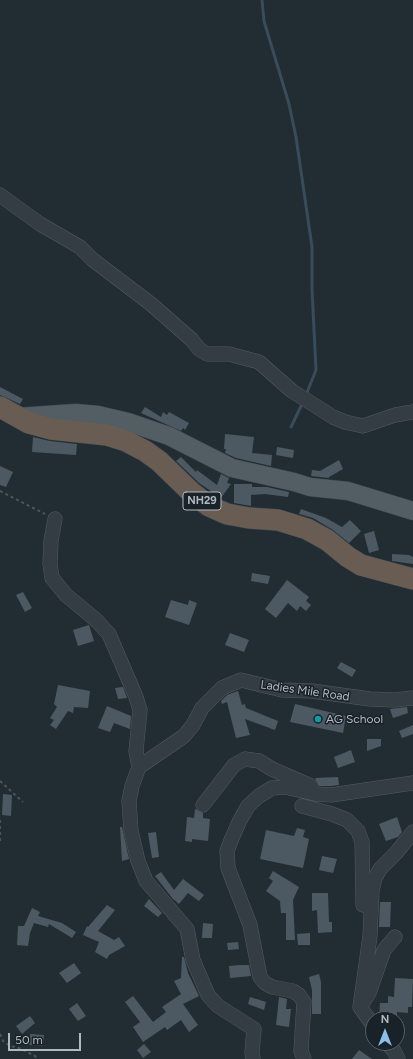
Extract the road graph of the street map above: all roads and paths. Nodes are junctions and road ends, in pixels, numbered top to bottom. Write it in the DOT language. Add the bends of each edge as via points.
graph roads {
  1 [pos="0,195"];
  2 [pos="8,412"];
  3 [pos="413,412"];
  4 [pos="0,491"];
  5 [pos="413,511"];
  6 [pos="54,519"];
  7 [pos="413,579"];
  8 [pos="413,698"];
  9 [pos="139,767"];
  10 [pos="0,780"];
  11 [pos="413,783"];
  12 [pos="330,795"];
  13 [pos="24,802"];
  14 [pos="203,805"];
  15 [pos="302,806"];
  16 [pos="0,820"];
  17 [pos="413,832"];
  18 [pos="0,844"];
  19 [pos="395,937"];
  20 [pos="369,945"];
  21 [pos="360,1007"];
  22 [pos="365,1014"];
  23 [pos="0,1034"];
  24 [pos="37,1059"];
  25 [pos="254,1059"];
  26 [pos="304,1059"];
  1 -- 3 [label="street" via="40,224 80,248 151,304 207,354 229,354 259,362 305,399 333,416 363,426"];
  2 -- 5 [label="main road" via="76,413 128,422 169,436 232,468 310,487 348,491"];
  2 -- 7 [label="highway, NH29" via="52,429 107,435 126,441 159,461 209,506 227,514 278,520 307,529 361,565"];
  4 -- 6 [label="path"];
  6 -- 9 [label="street" via="50,549 52,578 66,595 109,634 140,710 136,751"];
  8 -- 9 [label="street, Ladies Mile Road" via="370,699 312,691 282,690 241,680 222,688 202,708 184,736"];
  9 -- 25 [label="street" via="129,801 131,830 138,861 146,881 186,929 193,960 208,995 218,1006 254,1029"];
  10 -- 13 [label="path"];
  11 -- 12 [label="street"];
  12 -- 14 [label="street" via="259,761 245,759 234,765"];
  12 -- 26 [label="street" via="284,787 272,788 248,806 227,851 228,868 250,925 260,977 272,987 293,991 304,1002 301,1052"];
  15 -- 20 [label="street" via="347,820 358,831 362,842 363,915"];
  16 -- 18 [label="path"];
  17 -- 20 [label="street" via="375,878"];
  19 -- 21 [label="street" via="384,950 369,993"];
  20 -- 21 [label="street"];
  21 -- 22 [label="street"];
  23 -- 24 [label="path" via="3,1041 10,1046 19,1048"];
}
